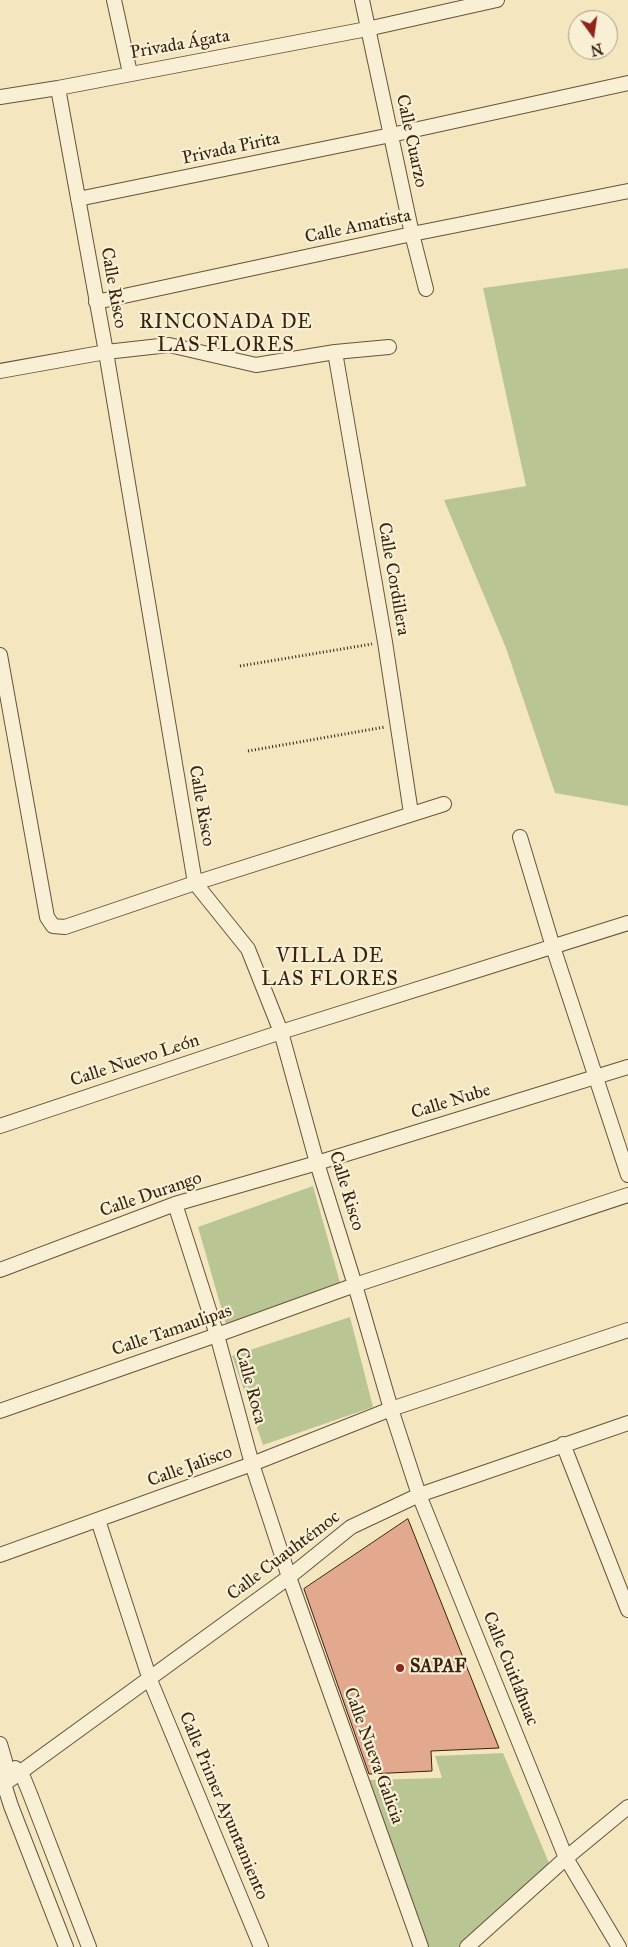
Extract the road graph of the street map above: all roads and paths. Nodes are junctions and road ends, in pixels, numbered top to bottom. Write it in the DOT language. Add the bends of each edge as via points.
graph roads {
  1 [pos="114,0"];
  2 [pos="362,0"];
  3 [pos="497,0"];
  4 [pos="367,29"];
  5 [pos="130,73"];
  6 [pos="628,83"];
  7 [pos="58,88"];
  8 [pos="0,97"];
  9 [pos="391,135"];
  10 [pos="628,191"];
  11 [pos="78,199"];
  12 [pos="412,234"];
  13 [pos="426,289"];
  14 [pos="96,302"];
  15 [pos="389,347"];
  16 [pos="106,352"];
  17 [pos="335,352"];
  18 [pos="0,371"];
  19 [pos="385,642"];
  20 [pos="0,655"];
  21 [pos="240,666"];
  22 [pos="398,725"];
  23 [pos="248,751"];
  24 [pos="444,804"];
  25 [pos="411,813"];
  26 [pos="520,837"];
  27 [pos="195,883"];
  28 [pos="628,923"];
  29 [pos="553,947"];
  30 [pos="281,1032"];
  31 [pos="628,1067"];
  32 [pos="596,1077"];
  33 [pos="0,1126"];
  34 [pos="317,1163"];
  35 [pos="628,1176"];
  36 [pos="628,1195"];
  37 [pos="175,1204"];
  38 [pos="0,1270"];
  39 [pos="355,1284"];
  40 [pos="628,1330"];
  41 [pos="217,1335"];
  42 [pos="391,1409"];
  43 [pos="0,1410"];
  44 [pos="628,1423"];
  45 [pos="563,1444"];
  46 [pos="252,1464"];
  47 [pos="419,1494"];
  48 [pos="98,1520"];
  49 [pos="0,1555"];
  50 [pos="289,1577"];
  51 [pos="628,1610"];
  52 [pos="150,1680"];
  53 [pos="0,1744"];
  54 [pos="5,1761"];
  55 [pos="21,1772"];
  56 [pos="2,1786"];
  57 [pos="628,1807"];
  58 [pos="566,1858"];
  59 [pos="66,1947"];
  60 [pos="88,1947"];
  61 [pos="261,1947"];
  62 [pos="421,1947"];
  63 [pos="467,1947"];
  64 [pos="619,1947"];
  1 -- 5 [label="street"];
  2 -- 4 [label="street, Calle Cuarzo"];
  3 -- 4 [label="street, Privada Ágata"];
  4 -- 5 [label="street, Privada Ágata"];
  4 -- 9 [label="street, Calle Cuarzo"];
  5 -- 7 [label="street, Privada Ágata"];
  6 -- 9 [label="street, Privada Pirita"];
  7 -- 8 [label="street, Privada Ágata"];
  7 -- 11 [label="street, Calle Risco"];
  9 -- 11 [label="street, Privada Pirita"];
  9 -- 12 [label="street, Calle Cuarzo"];
  10 -- 12 [label="street, Calle Amatista"];
  11 -- 14 [label="street, Calle Risco"];
  12 -- 13 [label="street, Calle Cuarzo"];
  12 -- 14 [label="street, Calle Amatista"];
  14 -- 16 [label="street, Calle Risco"];
  15 -- 17 [label="street"];
  16 -- 17 [label="street" via="169,345 256,365"];
  16 -- 18 [label="street"];
  16 -- 27 [label="street, Calle Risco"];
  17 -- 19 [label="street, Calle Cordillera"];
  19 -- 21 [label="path"];
  19 -- 22 [label="street, Calle Cordillera"];
  20 -- 27 [label="street" via="48,917 53,926 65,927"];
  22 -- 23 [label="path"];
  22 -- 25 [label="street, Calle Cordillera"];
  24 -- 25 [label="street"];
  25 -- 27 [label="street"];
  26 -- 29 [label="street"];
  27 -- 30 [label="street, Calle Risco" via="248,949"];
  28 -- 29 [label="street, Calle Nuevo León"];
  29 -- 30 [label="street, Calle Nuevo León"];
  29 -- 32 [label="street"];
  30 -- 33 [label="street, Calle Nuevo León"];
  30 -- 34 [label="street, Calle Risco"];
  31 -- 32 [label="street, Calle Nube"];
  32 -- 34 [label="street, Calle Nube"];
  32 -- 35 [label="street"];
  34 -- 37 [label="street, Calle Durango"];
  34 -- 39 [label="street, Calle Risco"];
  36 -- 39 [label="street, Calle Tamaulipas"];
  37 -- 38 [label="street, Calle Durango"];
  37 -- 41 [label="street, Calle Roca"];
  39 -- 41 [label="street, Calle Tamaulipas"];
  39 -- 42 [label="street, Calle Risco"];
  40 -- 42 [label="street, Calle Jalisco"];
  41 -- 43 [label="street, Calle Tamaulipas"];
  41 -- 46 [label="street, Calle Roca"];
  42 -- 46 [label="street, Calle Jalisco"];
  42 -- 47 [label="street, Calle Risco"];
  44 -- 45 [label="street, Calle Cuauhtémoc"];
  45 -- 47 [label="street, Calle Cuauhtémoc"];
  45 -- 51 [label="street"];
  46 -- 48 [label="street, Calle Jalisco"];
  46 -- 50 [label="street, Calle Roca"];
  47 -- 50 [label="street, Calle Cuauhtémoc" via="351,1527"];
  47 -- 58 [label="street, Calle Cuitláhuac"];
  48 -- 49 [label="street, Calle Jalisco"];
  48 -- 52 [label="street, Calle Primer Ayuntamiento"];
  50 -- 52 [label="street, Calle Cuauhtémoc"];
  50 -- 62 [label="street, Calle Nueva Galicia"];
  52 -- 55 [label="street, Calle Cuauhtémoc"];
  52 -- 61 [label="street, Calle Primer Ayuntamiento"];
  53 -- 54 [label="street"];
  54 -- 55 [label="street"];
  54 -- 56 [label="street"];
  55 -- 56 [label="street, Calle Cuauhtémoc"];
  55 -- 60 [label="street"];
  56 -- 59 [label="street"];
  57 -- 58 [label="street"];
  58 -- 63 [label="street"];
  58 -- 64 [label="street, Calle Cuitláhuac"];
}
